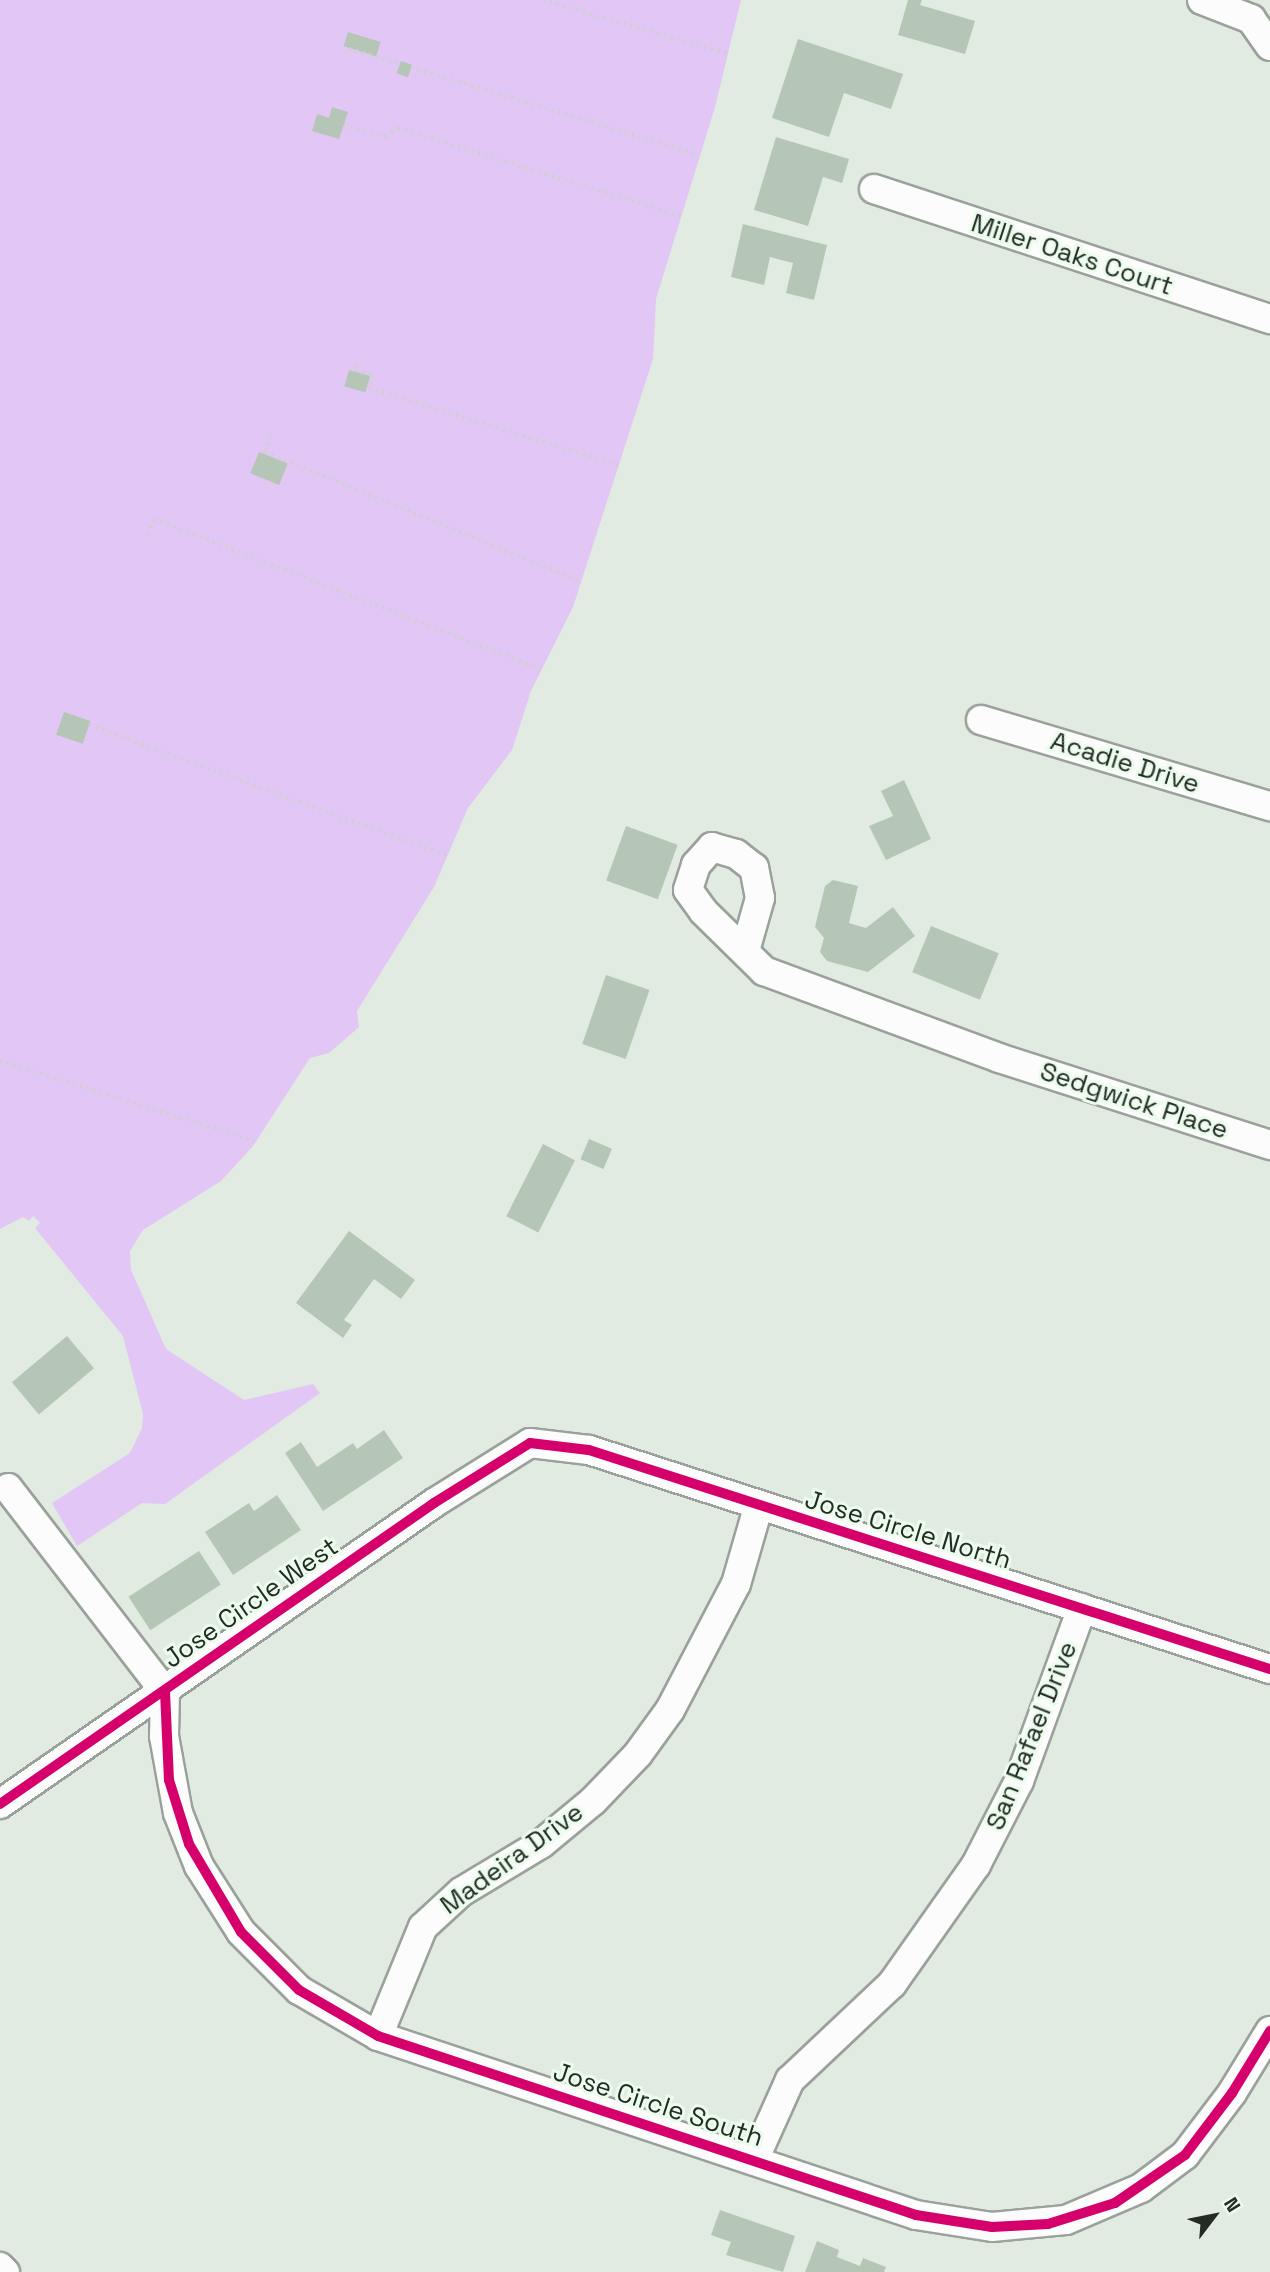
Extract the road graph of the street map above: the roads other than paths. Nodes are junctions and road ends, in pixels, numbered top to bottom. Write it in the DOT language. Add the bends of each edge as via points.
graph roads {
  1 [pos="1202,0"];
  2 [pos="1270,46"];
  3 [pos="874,189"];
  4 [pos="1270,319"];
  5 [pos="981,720"];
  6 [pos="1270,806"];
  7 [pos="745,951"];
  8 [pos="1270,1145"];
  9 [pos="530,1443"];
  10 [pos="8,1488"];
  11 [pos="758,1508"];
  12 [pos="1082,1608"];
  13 [pos="1270,1669"];
  14 [pos="165,1692"];
  15 [pos="0,1804"];
  16 [pos="1270,2031"];
  17 [pos="378,2036"];
  18 [pos="754,2160"];
  19 [pos="0,2267"];
  20 [pos="5,2272"];
  1 -- 2 [label="street" via="1251,19"];
  3 -- 4 [label="street, Miller Oaks Court"];
  5 -- 6 [label="street, Acadie Drive"];
  7 -- 8 [label="street, Sedgwick Place" via="764,971 999,1058"];
  9 -- 11 [label="street, Jose Circle North" via="589,1450"];
  9 -- 14 [label="street, Jose Circle West" via="434,1503"];
  10 -- 14 [label="street"];
  11 -- 12 [label="street, Jose Circle North"];
  11 -- 17 [label="street, Madeira Drive" via="726,1606 696,1667 654,1732 616,1779 541,1844 461,1892 423,1927"];
  12 -- 13 [label="street, Jose Circle North"];
  12 -- 18 [label="street, San Rafael Drive" via="1019,1781 976,1865 892,1984 790,2080"];
  14 -- 15 [label="street, Jose Circle West"];
  14 -- 17 [label="street, Jose Circle South" via="169,1780 189,1844 213,1890 276,1972 330,2012"];
  16 -- 18 [label="street, Jose Circle South" via="1233,2093 1185,2155 1141,2189 1066,2220 962,2225 916,2215"];
  17 -- 18 [label="street, Jose Circle South"];
  19 -- 20 [label="street"];
}
